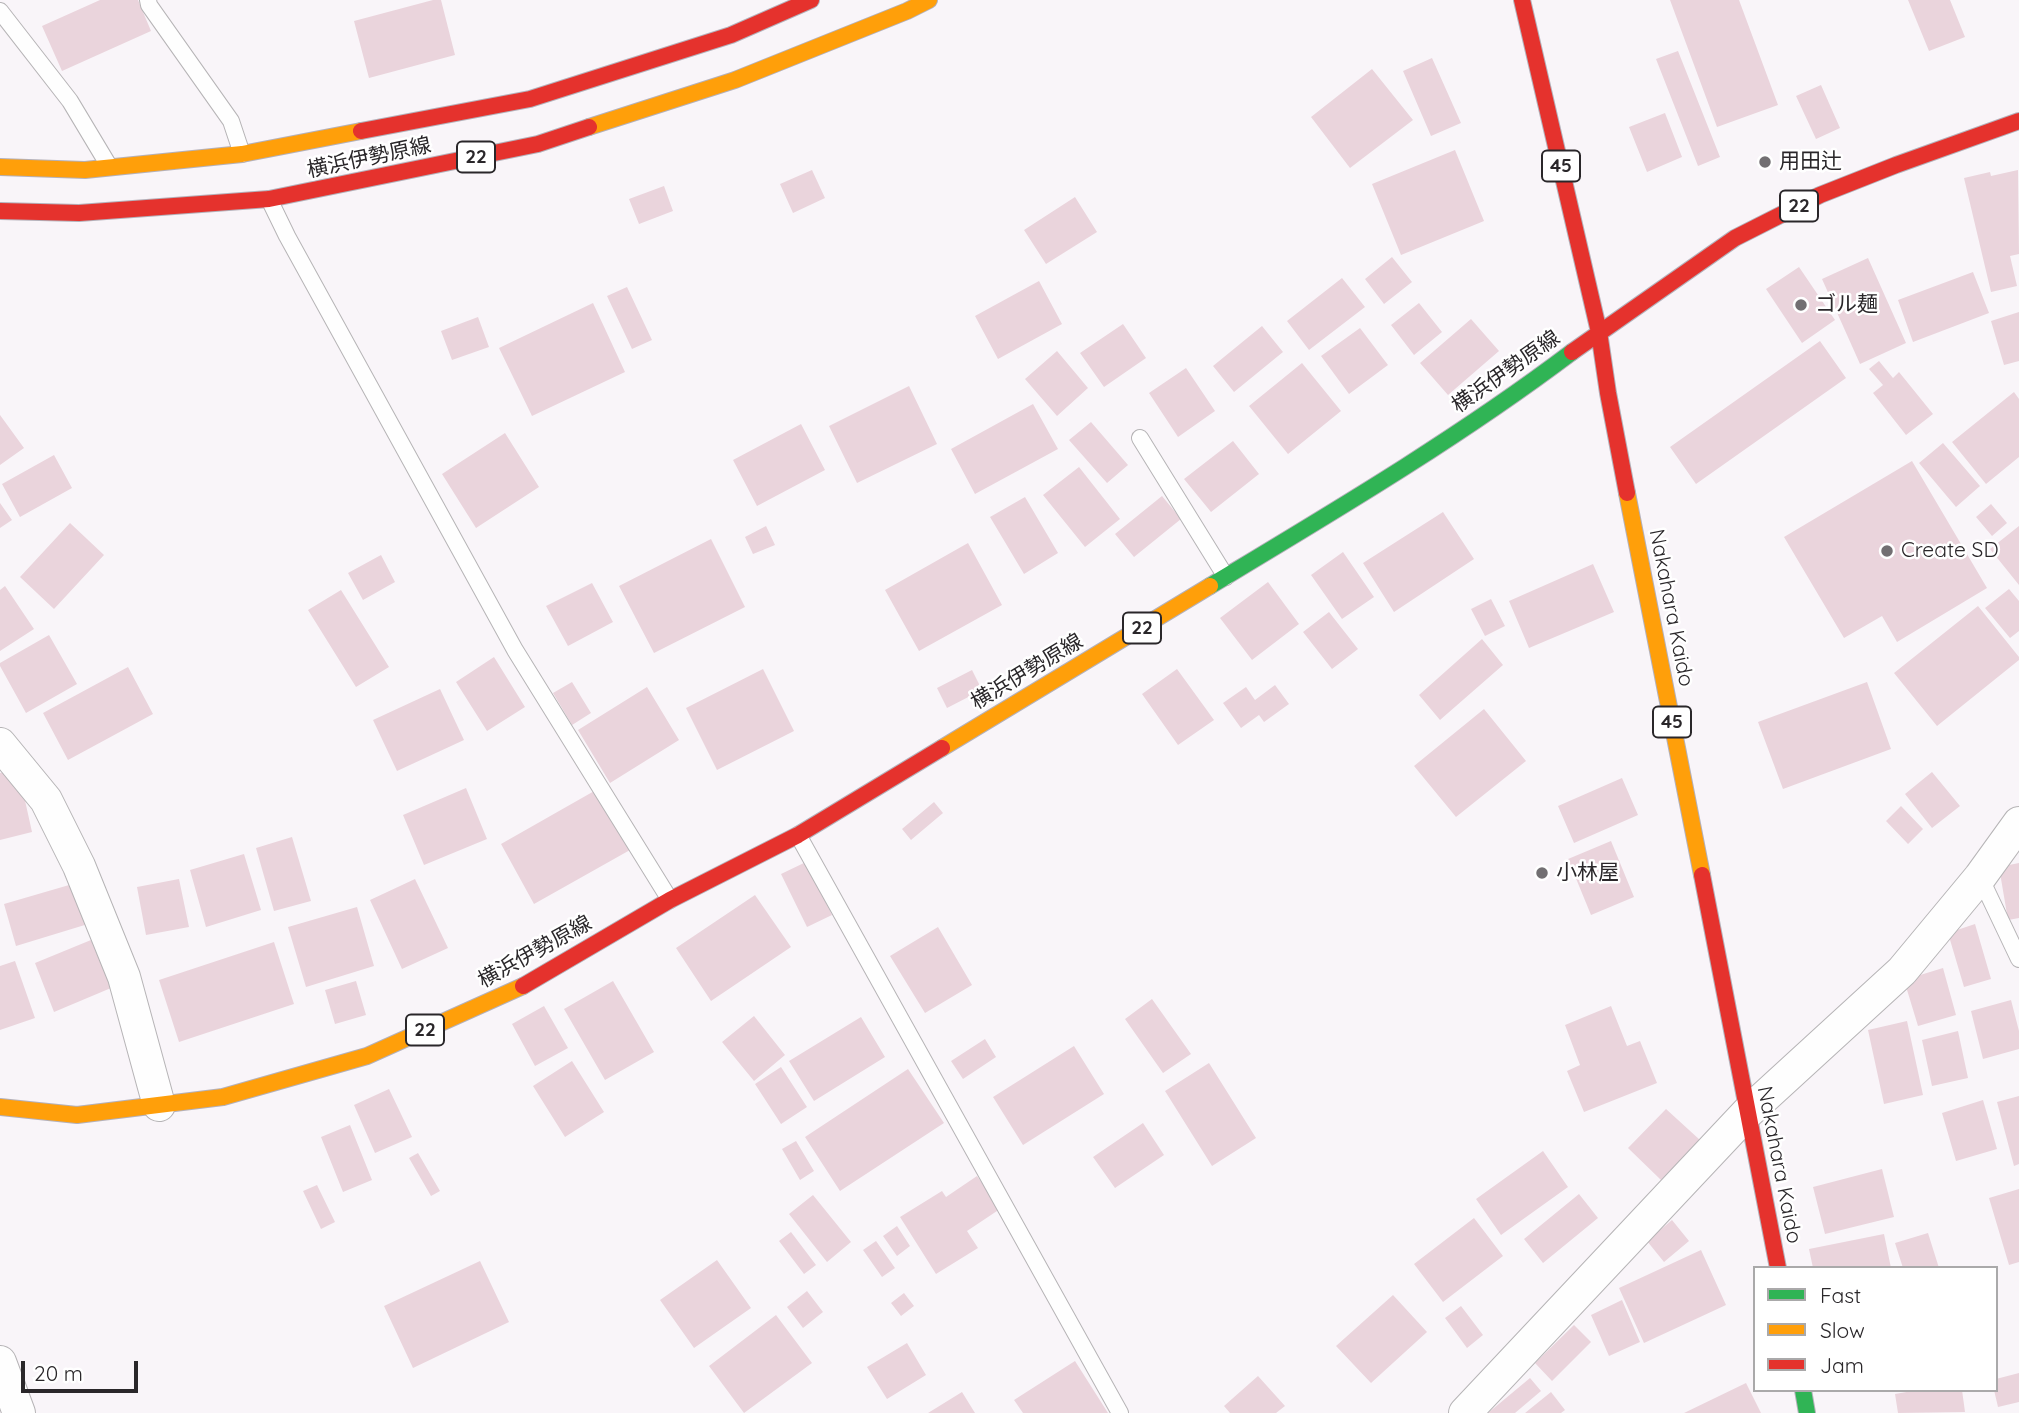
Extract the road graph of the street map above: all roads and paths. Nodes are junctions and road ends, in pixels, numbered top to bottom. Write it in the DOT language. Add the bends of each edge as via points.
graph roads {
  1 [pos="148,0"];
  2 [pos="811,0"];
  3 [pos="929,0"];
  4 [pos="1522,0"];
  5 [pos="0,11"];
  6 [pos="2019,121"];
  7 [pos="242,154"];
  8 [pos="0,167"];
  9 [pos="109,167"];
  10 [pos="269,200"];
  11 [pos="0,211"];
  12 [pos="1599,332"];
  13 [pos="1140,438"];
  14 [pos="1226,577"];
  15 [pos="0,744"];
  16 [pos="2019,823"];
  17 [pos="798,835"];
  18 [pos="1980,877"];
  19 [pos="670,900"];
  20 [pos="2019,959"];
  21 [pos="159,1105"];
  22 [pos="0,1107"];
  23 [pos="1748,1112"];
  24 [pos="1778,1266"];
  25 [pos="0,1362"];
  26 [pos="1803,1392"];
  27 [pos="19,1413"];
  28 [pos="1121,1413"];
  29 [pos="1465,1413"];
  30 [pos="1807,1413"];
  1 -- 7 [label="lane" via="231,121"];
  2 -- 7 [label="main road, 横浜伊勢原線 / 22" via="731,35 530,99"];
  3 -- 10 [label="main road, 横浜伊勢原線 / 22" via="736,80 538,144"];
  4 -- 12 [label="main road, Nakahara Kaido / 45"];
  5 -- 9 [label="lane" via="70,100"];
  6 -- 12 [label="main road, 横浜伊勢原線 / 22" via="1819,195 1735,238"];
  7 -- 9 [label="main road, 横浜伊勢原線 / 22"];
  8 -- 9 [label="main road, 横浜伊勢原線 / 22"];
  10 -- 11 [label="main road, 横浜伊勢原線 / 22" via="79,213"];
  10 -- 19 [label="lane" via="514,650"];
  12 -- 14 [label="main road, 横浜伊勢原線 / 22" via="1510,399"];
  12 -- 23 [label="main road, Nakahara Kaido / 45"];
  13 -- 14 [label="lane"];
  14 -- 17 [label="main road, 横浜伊勢原線 / 22"];
  15 -- 21 [label="street" via="46,800 79,866 124,976"];
  16 -- 18 [label="street"];
  17 -- 19 [label="main road, 横浜伊勢原線 / 22"];
  17 -- 28 [label="lane"];
  18 -- 20 [label="lane"];
  18 -- 23 [label="street" via="1902,971"];
  19 -- 21 [label="main road, 横浜伊勢原線 / 22" via="519,989 367,1056 223,1097"];
  21 -- 22 [label="main road, 横浜伊勢原線 / 22" via="78,1115"];
  23 -- 24 [label="main road, Nakahara Kaido / 45"];
  23 -- 29 [label="street"];
  25 -- 27 [label="street"];
  26 -- 30 [label="main road"];
}
